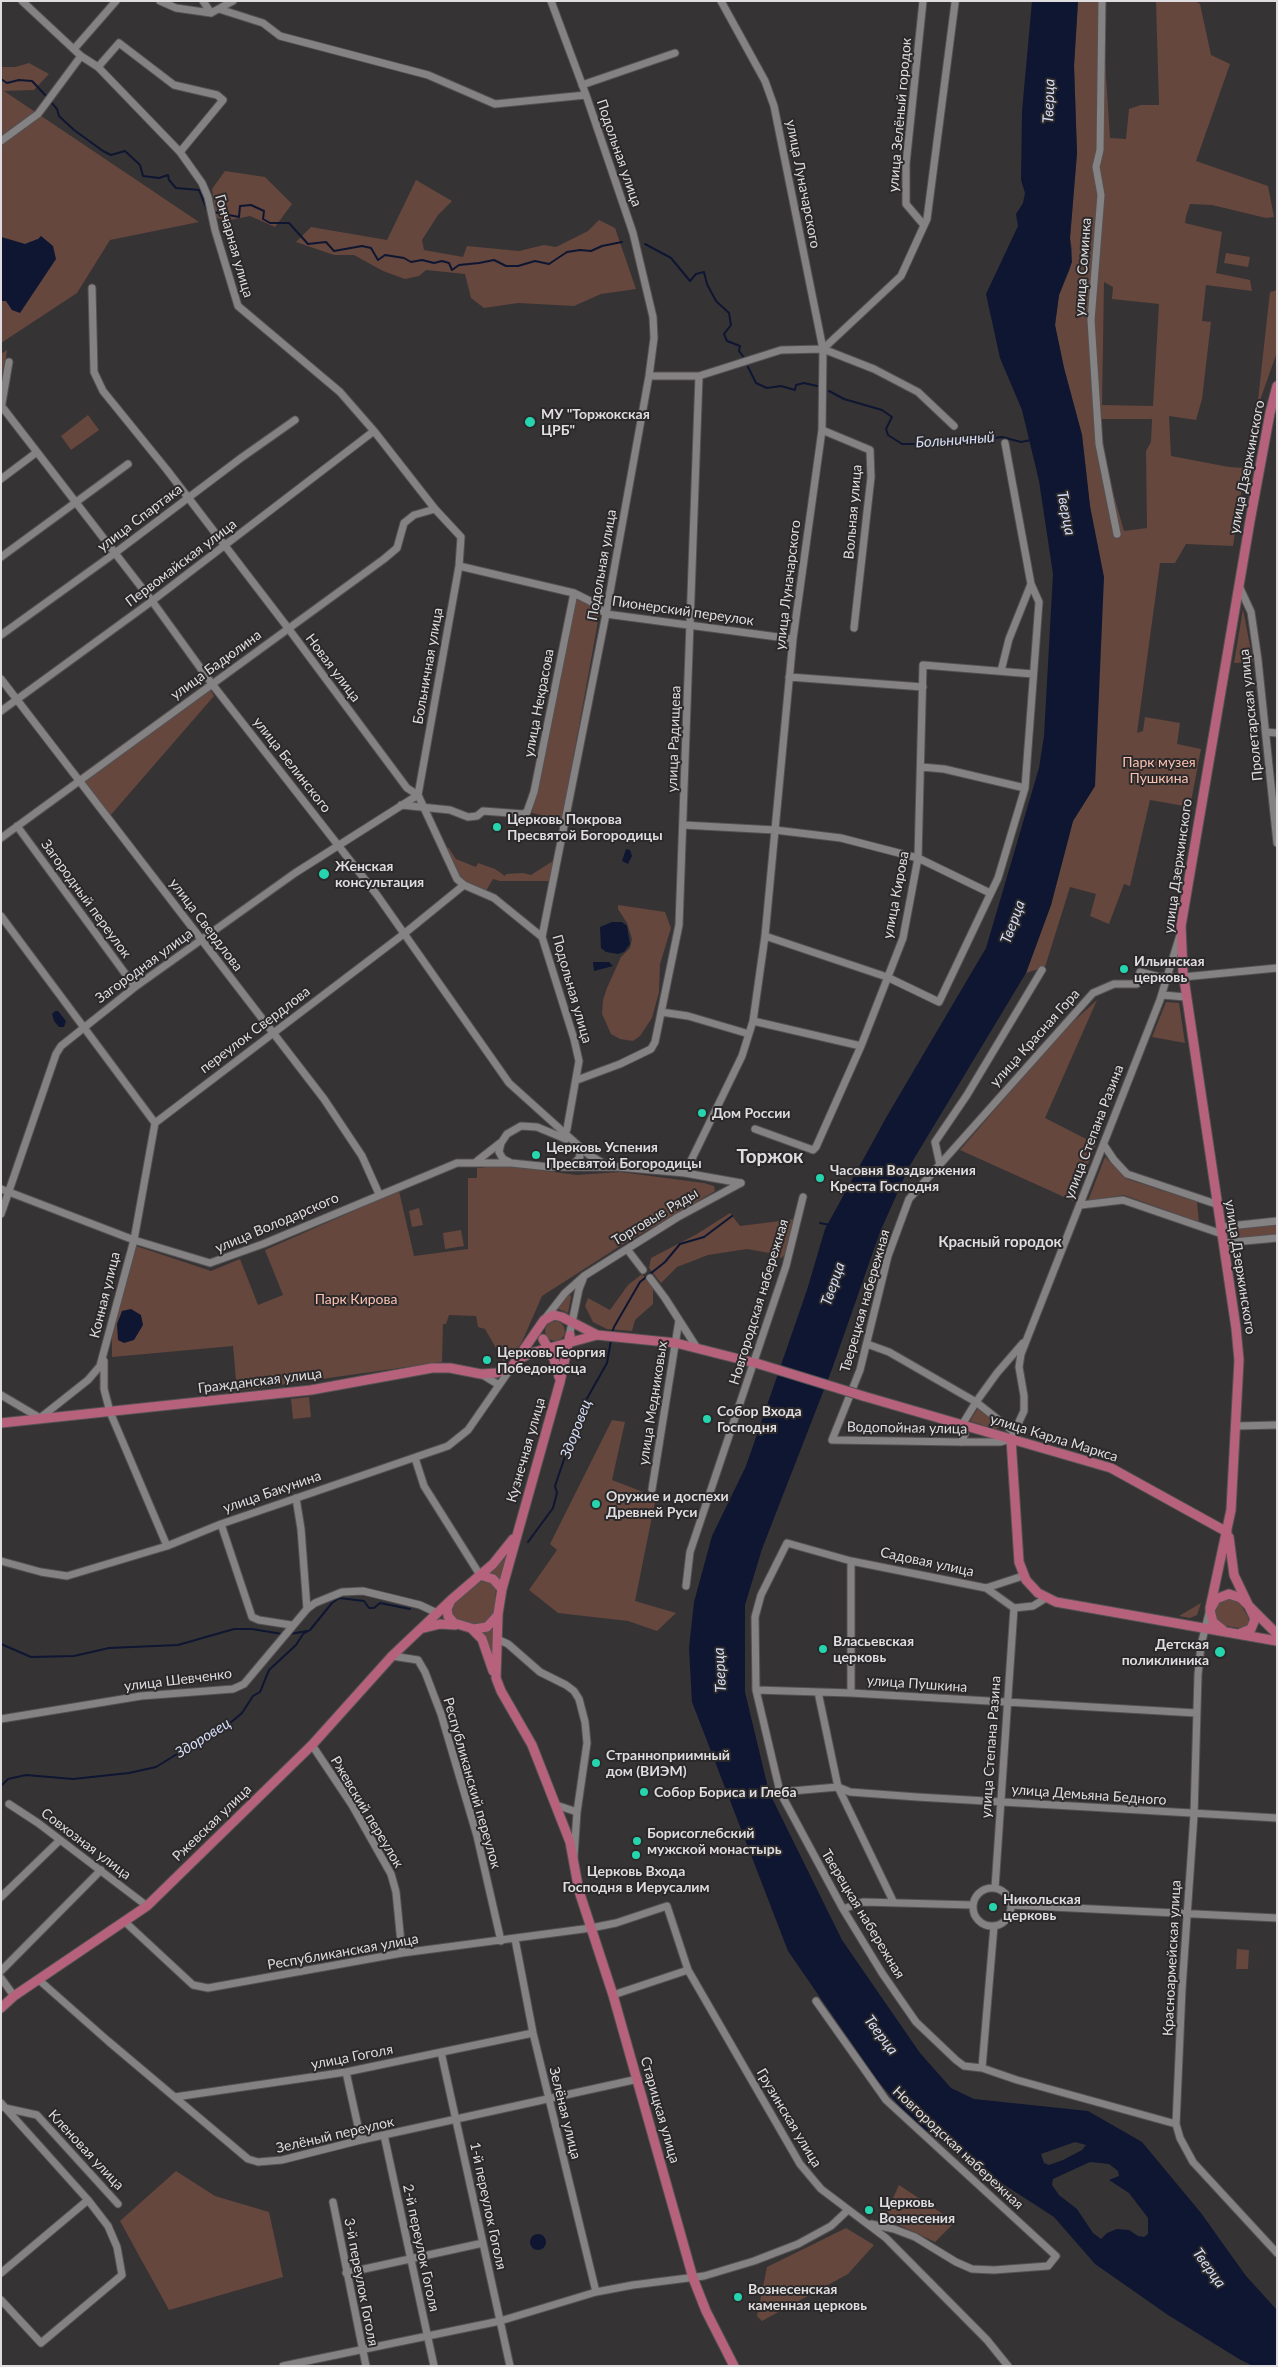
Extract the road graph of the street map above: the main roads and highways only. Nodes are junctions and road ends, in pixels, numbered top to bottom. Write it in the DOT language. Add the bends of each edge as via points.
graph roads {
  1 [pos="1277,386"];
  2 [pos="1273,414"];
  3 [pos="542,1322"];
  4 [pos="596,1336"];
  5 [pos="567,1337"];
  6 [pos="543,1339"];
  7 [pos="548,1348"];
  8 [pos="513,1365"];
  9 [pos="564,1366"];
  10 [pos="560,1382"];
  11 [pos="40,1418"];
  12 [pos="1,1423"];
  13 [pos="1012,1436"];
  14 [pos="519,1526"];
  15 [pos="1227,1532"];
  16 [pos="480,1575"];
  17 [pos="502,1589"];
  18 [pos="451,1600"];
  19 [pos="1210,1607"];
  20 [pos="1250,1607"];
  21 [pos="498,1614"];
  22 [pos="458,1625"];
  23 [pos="471,1628"];
  24 [pos="419,1630"];
  25 [pos="1230,1632"];
  26 [pos="1277,1634"];
  27 [pos="1277,1641"];
  28 [pos="497,1682"];
  29 [pos="1,2008"];
  30 [pos="734,2366"];
  1 -- 2 [label="main road, улица Дзержинского"];
  2 -- 15 [label="main road, улица Дзержинского" via="1239,586 1181,932 1183,977 1239,1352 1232,1510"];
  3 -- 5 [label="main road" via="552,1316 564,1318"];
  3 -- 6 [label="main road" via="540,1333"];
  3 -- 8 [label="main road"];
  4 -- 5 [label="main road, Гражданская улица"];
  4 -- 5 [label="main road" via="583,1328"];
  4 -- 9 [label="main road" via="573,1349"];
  4 -- 13 [label="main road, улица Карла Маркса, bridge" via="618,1336 697,1348 962,1425"];
  5 -- 6 [label="main road" via="549,1344"];
  5 -- 7 [label="main road, Гражданская улица"];
  5 -- 9 [label="main road"];
  6 -- 7 [label="main road"];
  7 -- 8 [label="main road, Гражданская улица" via="528,1354"];
  7 -- 10 [label="main road"];
  8 -- 11 [label="main road, Гражданская улица" via="496,1373 432,1368 311,1390"];
  9 -- 10 [label="main road, Кузнечная улица"];
  10 -- 14 [label="main road, Кузнечная улица"];
  11 -- 12 [label="main road, Конная улица"];
  13 -- 15 [label="main road, улица Карла Маркса" via="1114,1469"];
  13 -- 25 [label="main road, улица Степана Разина" via="1018,1558 1023,1576 1031,1587 1046,1598 1071,1604"];
  14 -- 16 [label="main road" via="505,1551"];
  14 -- 17 [label="main road"];
  15 -- 19 [label="main road, улица Дзержинского"];
  15 -- 20 [label="main road" via="1234,1575"];
  16 -- 17 [label="main road" via="493,1578"];
  16 -- 18 [label="main road"];
  17 -- 21 [label="main road"];
  18 -- 22 [label="main road" via="447,1614"];
  18 -- 24 [label="main road, Ржевская улица"];
  19 -- 20 [label="main road" via="1218,1596 1229,1594 1238,1596"];
  19 -- 25 [label="main road" via="1214,1623"];
  20 -- 25 [label="main road" via="1255,1619 1252,1628 1246,1632"];
  20 -- 26 [label="main road"];
  21 -- 23 [label="main road" via="487,1627"];
  21 -- 28 [label="main road, Старицкая улица"];
  22 -- 23 [label="main road"];
  22 -- 24 [label="main road" via="440,1624"];
  23 -- 28 [label="main road" via="482,1639"];
  24 -- 29 [label="main road, Ржевская улица" via="312,1745 147,1906"];
  25 -- 27 [label="main road"];
  28 -- 30 [label="main road, Старицкая улица" via="532,1744 556,1805 574,1857 579,1891 638,2079 693,2278"];
}
